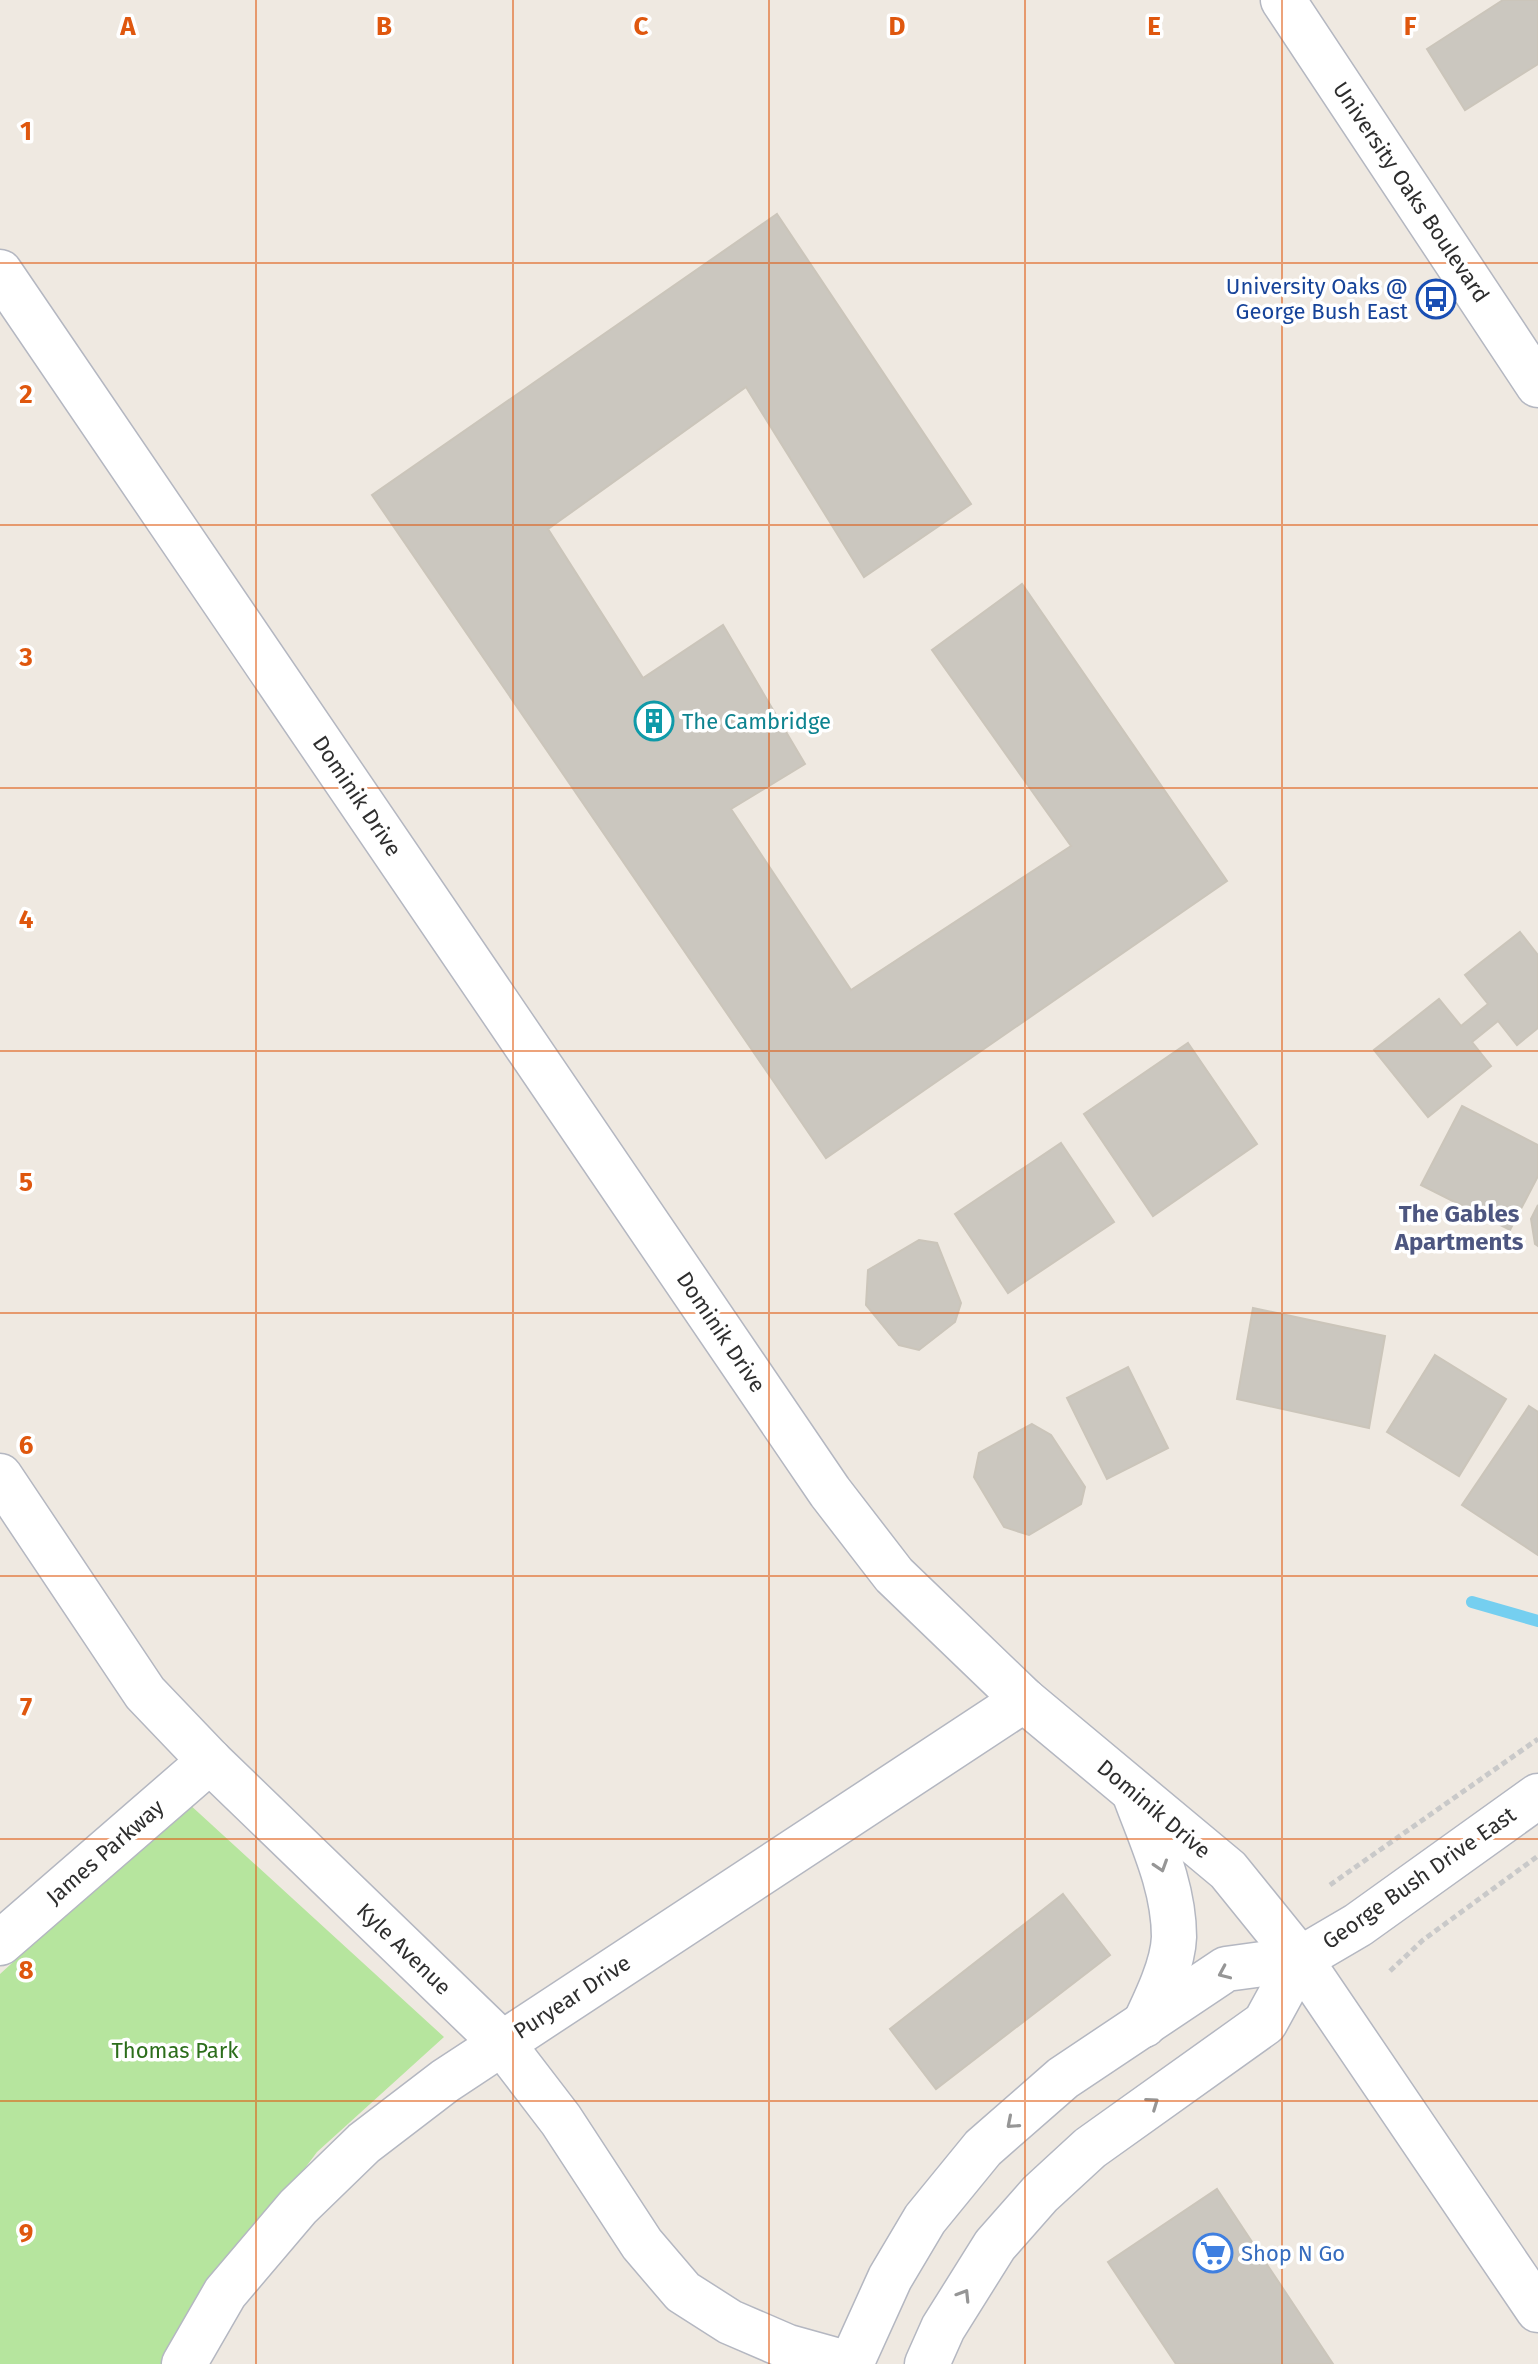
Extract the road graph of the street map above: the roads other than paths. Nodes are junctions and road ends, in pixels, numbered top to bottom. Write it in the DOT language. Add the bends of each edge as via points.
graph roads {
  1 [pos="1283,0"];
  2 [pos="0,272"];
  3 [pos="1538,385"];
  4 [pos="0,1476"];
  5 [pos="1024,1700"];
  6 [pos="210,1761"];
  7 [pos="1134,1793"];
  8 [pos="1538,1796"];
  9 [pos="0,1943"];
  10 [pos="1300,1959"];
  11 [pos="1144,2025"];
  12 [pos="502,2043"];
  13 [pos="1538,2310"];
  14 [pos="184,2364"];
  15 [pos="850,2364"];
  16 [pos="927,2364"];
  1 -- 3 [label="street, University Oaks Boulevard"];
  2 -- 5 [label="street, Dominik Drive" via="830,1492 894,1575"];
  4 -- 6 [label="street, Kyle Avenue" via="145,1693"];
  5 -- 7 [label="street, Dominik Drive"];
  5 -- 12 [label="street, Puryear Drive"];
  6 -- 9 [label="street, James Parkway"];
  6 -- 12 [label="street, Kyle Avenue"];
  7 -- 10 [label="street, Dominik Drive" via="1228,1870"];
  7 -- 11 [label="street, one-way" via="1165,1872 1174,1939 1162,1987"];
  8 -- 10 [label="street, George Bush Drive East" via="1358,1925"];
  10 -- 11 [label="street, George Bush Drive East, one-way" via="1226,1969"];
  10 -- 13 [label="street, Dominik Drive"];
  16 -- 10 [label="street, George Bush Drive East, one-way" via="995,2245 1040,2194 1090,2148 1265,2023"];
  11 -- 15 [label="street, George Bush Drive East, one-way" via="1063,2078 983,2148 925,2219"];
  12 -- 14 [label="street, Puryear Drive" via="364,2143 298,2207 225,2293"];
  12 -- 15 [label="street, Kyle Avenue" via="561,2120 642,2244 683,2292 730,2322 788,2347"];
}
